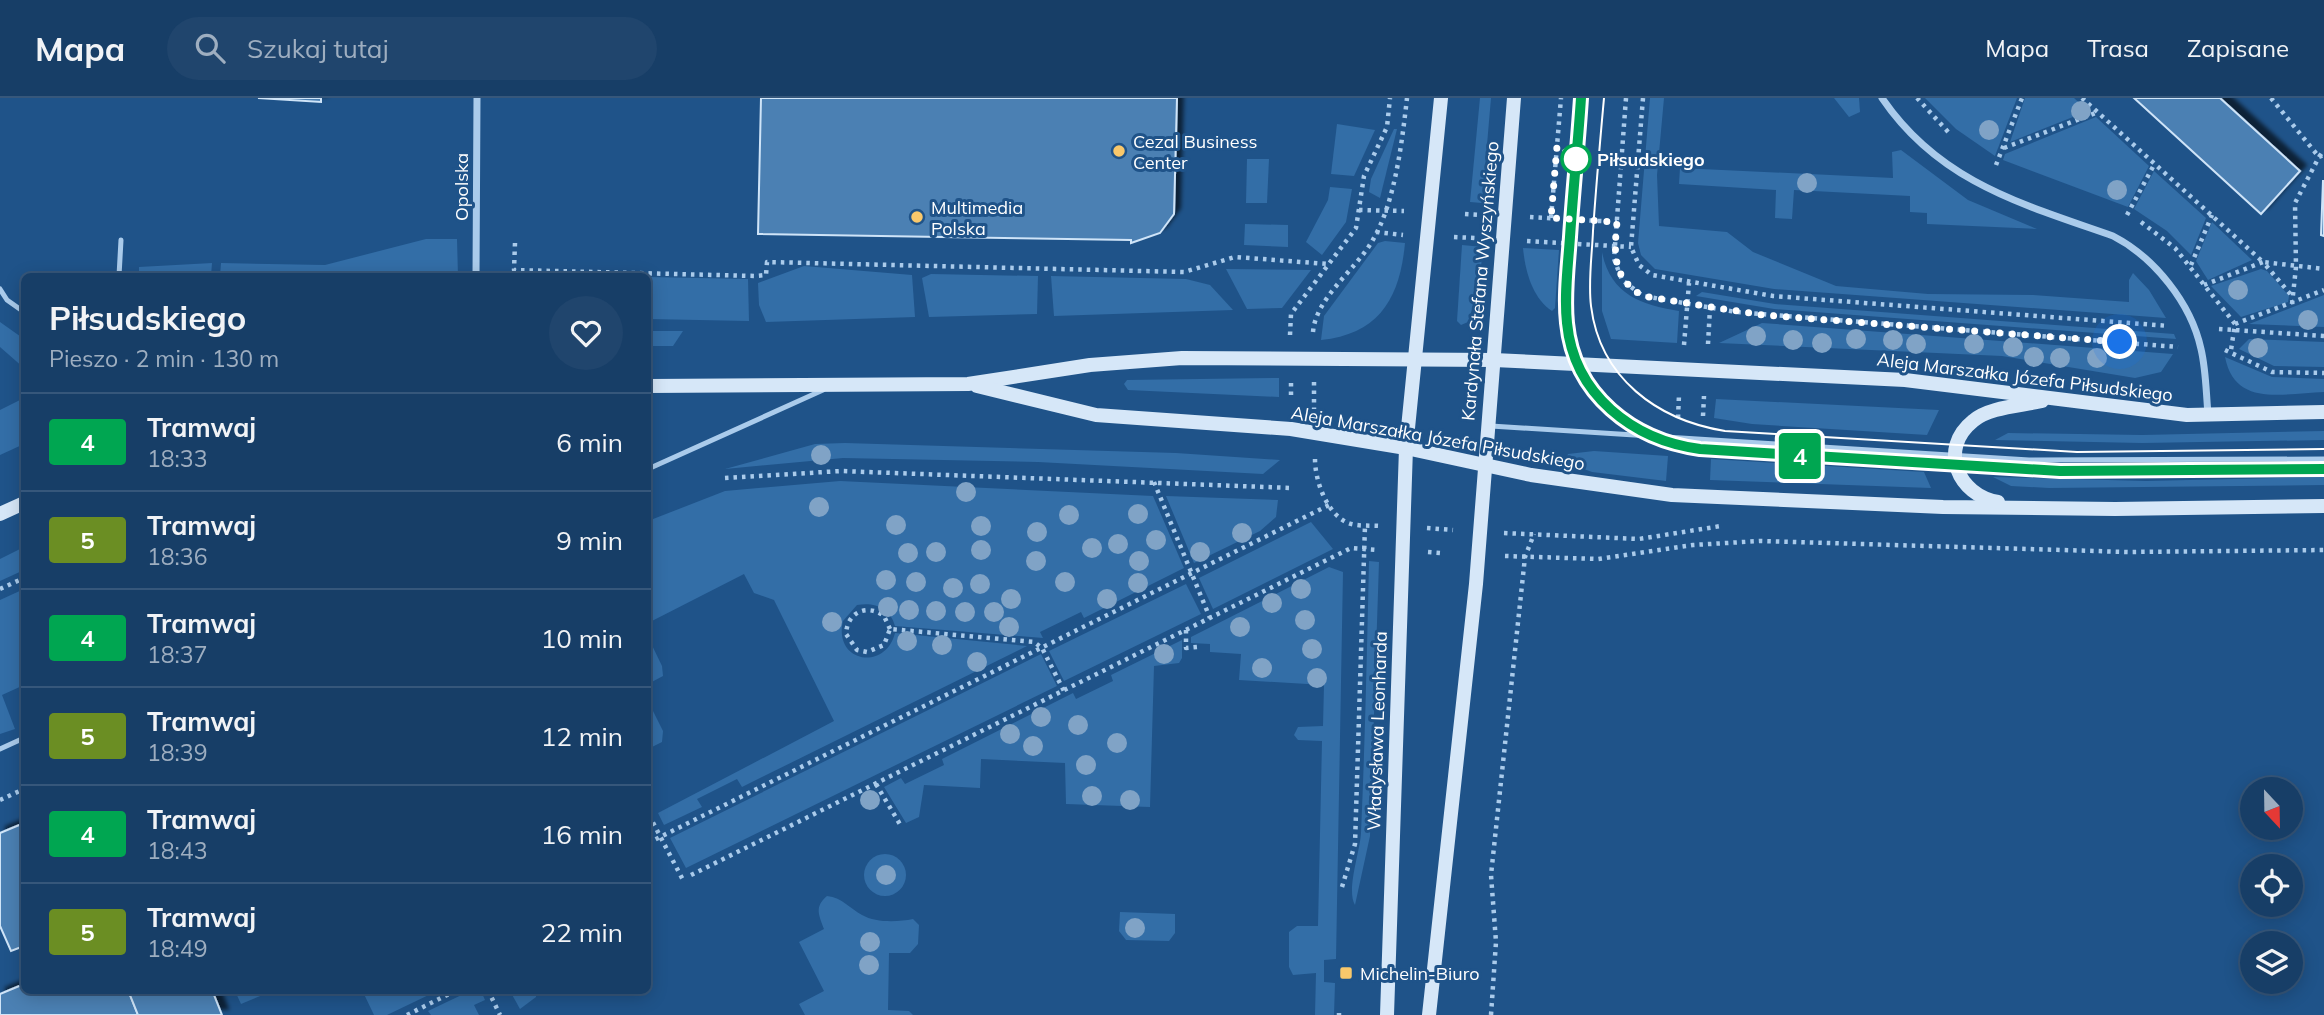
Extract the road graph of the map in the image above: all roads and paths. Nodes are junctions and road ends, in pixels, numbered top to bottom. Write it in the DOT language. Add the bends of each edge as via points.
graph roads {
  1 [pos="477,98"];
  2 [pos="1390,98"];
  3 [pos="1407,98"];
  4 [pos="1441,98"];
  5 [pos="1514,98"];
  6 [pos="1561,98"];
  7 [pos="1626,98"];
  8 [pos="1643,98"];
  9 [pos="1882,98"];
  10 [pos="2022,98"];
  11 [pos="2082,98"];
  12 [pos="2271,98"];
  13 [pos="2098,112"];
  14 [pos="2004,148"];
  15 [pos="2322,154"];
  16 [pos="2155,163"];
  17 [pos="1996,165"];
  18 [pos="1359,210"];
  19 [pos="1384,211"];
  20 [pos="1408,211"];
  21 [pos="2127,215"];
  22 [pos="2212,215"];
  23 [pos="1525,217"];
  24 [pos="1551,218"];
  25 [pos="1617,222"];
  26 [pos="1376,232"];
  27 [pos="1406,235"];
  28 [pos="1462,237"];
  29 [pos="1483,239"];
  30 [pos="121,240"];
  31 [pos="1523,241"];
  32 [pos="515,243"];
  33 [pos="1615,245"];
  34 [pos="1631,247"];
  35 [pos="2263,261"];
  36 [pos="1328,264"];
  37 [pos="2191,265"];
  38 [pos="2296,267"];
  39 [pos="2324,269"];
  40 [pos="120,273"];
  41 [pos="476,273"];
  42 [pos="642,273"];
  43 [pos="651,273"];
  44 [pos="1689,283"];
  45 [pos="2204,285"];
  46 [pos="0,289"];
  47 [pos="2324,290"];
  48 [pos="2293,296"];
  49 [pos="1687,304"];
  50 [pos="2292,304"];
  51 [pos="1710,308"];
  52 [pos="21,310"];
  53 [pos="2235,324"];
  54 [pos="2194,327"];
  55 [pos="2324,336"];
  56 [pos="1290,338"];
  57 [pos="1314,339"];
  58 [pos="1684,343"];
  59 [pos="1708,344"];
  60 [pos="2201,348"];
  61 [pos="1413,360"];
  62 [pos="1494,360"];
  63 [pos="2324,373"];
  64 [pos="1291,378"];
  65 [pos="1314,380"];
  66 [pos="968,384"];
  67 [pos="835,385"];
  68 [pos="651,386"];
  69 [pos="1680,394"];
  70 [pos="1704,395"];
  71 [pos="1291,399"];
  72 [pos="2053,399"];
  73 [pos="1314,402"];
  74 [pos="1679,409"];
  75 [pos="2324,412"];
  76 [pos="2208,415"];
  77 [pos="1703,416"];
  78 [pos="1488,425"];
  79 [pos="1406,448"];
  80 [pos="1954,456"];
  81 [pos="2324,459"];
  82 [pos="1315,463"];
  83 [pos="1485,466"];
  84 [pos="651,468"];
  85 [pos="725,478"];
  86 [pos="1154,482"];
  87 [pos="1292,488"];
  88 [pos="21,504"];
  89 [pos="1331,504"];
  90 [pos="2324,506"];
  91 [pos="2026,507"];
  92 [pos="0,514"];
  93 [pos="1695,519"];
  94 [pos="1365,525"];
  95 [pos="1379,526"];
  96 [pos="1534,534"];
  97 [pos="1693,545"];
  98 [pos="1364,549"];
  99 [pos="1381,550"];
  100 [pos="2324,550"];
  101 [pos="1500,556"];
  102 [pos="1525,558"];
  103 [pos="1192,574"];
  104 [pos="21,579"];
  105 [pos="0,589"];
  106 [pos="1210,618"];
  107 [pos="890,629"];
  108 [pos="1186,630"];
  109 [pos="1042,648"];
  110 [pos="1197,652"];
  111 [pos="1064,691"];
  112 [pos="21,739"];
  113 [pos="0,749"];
  114 [pos="876,784"];
  115 [pos="21,790"];
  116 [pos="0,800"];
  117 [pos="651,819"];
  118 [pos="901,826"];
  119 [pos="661,837"];
  120 [pos="651,842"];
  121 [pos="691,875"];
  122 [pos="683,880"];
  123 [pos="1342,887"];
  124 [pos="449,994"];
  125 [pos="490,994"];
  126 [pos="407,1015"];
  127 [pos="500,1015"];
  128 [pos="1387,1015"];
  129 [pos="1429,1015"];
  130 [pos="1491,1015"];
  1 -- 41 [label="street, Opolska"];
  2 -- 18 [label="path" via="1387,127 1364,176"];
  3 -- 19 [label="path" via="1398,171"];
  4 -- 61 [label="street"];
  5 -- 62 [label="street, Kardynała Stefana Wyszyńskiego"];
  6 -- 24 [label="path"];
  7 -- 25 [label="path"];
  8 -- 34 [label="path"];
  9 -- 54 [label="street" via="1929,151 1979,186 2133,246 2167,282"];
  10 -- 14 [label="path"];
  11 -- 13 [label="path"];
  12 -- 15 [label="path"];
  13 -- 14 [label="path"];
  13 -- 16 [label="path"];
  14 -- 17 [label="path"];
  15 -- 38 [label="path" via="2295,203"];
  16 -- 21 [label="path"];
  16 -- 22 [label="path"];
  18 -- 19 [label="path"];
  18 -- 36 [label="path" via="1356,228"];
  19 -- 20 [label="path"];
  19 -- 26 [label="path"];
  22 -- 35 [label="path"];
  22 -- 37 [label="path"];
  23 -- 24 [label="path"];
  24 -- 25 [label="path"];
  25 -- 33 [label="path"];
  26 -- 27 [label="path"];
  26 -- 57 [label="path" via="1317,315"];
  28 -- 29 [label="path"];
  30 -- 40 [label="lane"];
  31 -- 33 [label="path"];
  32 -- 42 [label="path" via="514,270"];
  33 -- 34 [label="path"];
  33 -- 49 [label="path" via="1616,269 1631,289 1643,296"];
  34 -- 44 [label="path" via="1645,272"];
  35 -- 38 [label="path"];
  35 -- 45 [label="path"];
  35 -- 48 [label="path"];
  36 -- 43 [label="path" via="1235,257 1184,272 766,261 766,275"];
  36 -- 56 [label="path" via="1291,314"];
  38 -- 39 [label="path"];
  38 -- 48 [label="path"];
  44 -- 49 [label="path"];
  44 -- 54 [label="path" via="1773,296"];
  46 -- 52 [label="lane"];
  47 -- 50 [label="path"];
  48 -- 50 [label="path"];
  49 -- 51 [label="path"];
  49 -- 58 [label="path"];
  50 -- 53 [label="path"];
  51 -- 59 [label="path"];
  51 -- 60 [label="path"];
  54 -- 55 [label="path"];
  54 -- 60 [label="street"];
  60 -- 63 [label="path" via="2231,350 2272,372"];
  60 -- 76 [label="street"];
  61 -- 62 [label="street, Aleja Marszałka Józefa Piłsudskiego"];
  61 -- 66 [label="street, Aleja Marszałka Józefa Piłsudskiego" via="1126,361"];
  61 -- 79 [label="street"];
  62 -- 72 [label="street, Aleja Marszałka Józefa Piłsudskiego" via="1905,380"];
  62 -- 78 [label="street, Kardynała Stefana Wyszyńskiego"];
  64 -- 71 [label="path"];
  65 -- 73 [label="path"];
  66 -- 67 [label="street, Aleja Marszałka Józefa Piłsudskiego"];
  66 -- 79 [label="street, Aleja Marszałka Józefa Piłsudskiego" via="1096,415 1291,429"];
  67 -- 68 [label="street, Aleja Marszałka Józefa Piłsudskiego"];
  67 -- 84 [label="lane"];
  69 -- 74 [label="path"];
  70 -- 77 [label="path"];
  72 -- 76 [label="street, Aleja Marszałka Józefa Piłsudskiego" via="2153,413"];
  72 -- 80 [label="street" via="1974,419 1962,431"];
  75 -- 76 [label="street, Aleja Marszałka Józefa Piłsudskiego"];
  78 -- 80 [label="lane"];
  78 -- 83 [label="street, Kardynała Stefana Wyszyńskiego"];
  79 -- 83 [label="street, Aleja Marszałka Józefa Piłsudskiego"];
  79 -- 128 [label="street, Władysława Leonharda"];
  80 -- 81 [label="lane" via="2092,461"];
  80 -- 91 [label="street" via="1958,475 1973,493"];
  82 -- 89 [label="path" via="1316,479"];
  83 -- 91 [label="street, Aleja Marszałka Józefa Piłsudskiego" via="1672,495"];
  83 -- 129 [label="street" via="1472,628"];
  85 -- 86 [label="path" via="841,471"];
  86 -- 87 [label="path"];
  86 -- 103 [label="path"];
  88 -- 92 [label="street"];
  89 -- 94 [label="path" via="1346,522"];
  89 -- 103 [label="path"];
  90 -- 91 [label="street, Aleja Marszałka Józefa Piłsudskiego"];
  93 -- 97 [label="path"];
  94 -- 95 [label="path"];
  94 -- 98 [label="path"];
  96 -- 102 [label="path"];
  97 -- 100 [label="path" via="1760,541 2128,552"];
  97 -- 102 [label="path" via="1608,559"];
  98 -- 99 [label="path"];
  98 -- 106 [label="path" via="1351,548"];
  98 -- 123 [label="path" via="1355,844"];
  101 -- 102 [label="path"];
  102 -- 130 [label="path" via="1491,875 1496,942"];
  103 -- 106 [label="path"];
  103 -- 109 [label="path"];
  104 -- 105 [label="path"];
  106 -- 108 [label="path"];
  107 -- 107 [label="path" via="884,645 867,653 857,650 846,634 850,618 869,609 884,616"];
  107 -- 109 [label="path" via="1034,642"];
  108 -- 110 [label="path" via="1186,648 1197,647"];
  108 -- 111 [label="path"];
  109 -- 111 [label="path"];
  109 -- 119 [label="path"];
  111 -- 114 [label="path"];
  112 -- 113 [label="lane"];
  114 -- 118 [label="path"];
  114 -- 121 [label="path"];
  115 -- 116 [label="path"];
  117 -- 119 [label="path"];
  119 -- 120 [label="path"];
  119 -- 122 [label="path"];
  124 -- 126 [label="path"];
  125 -- 127 [label="path"];
}
